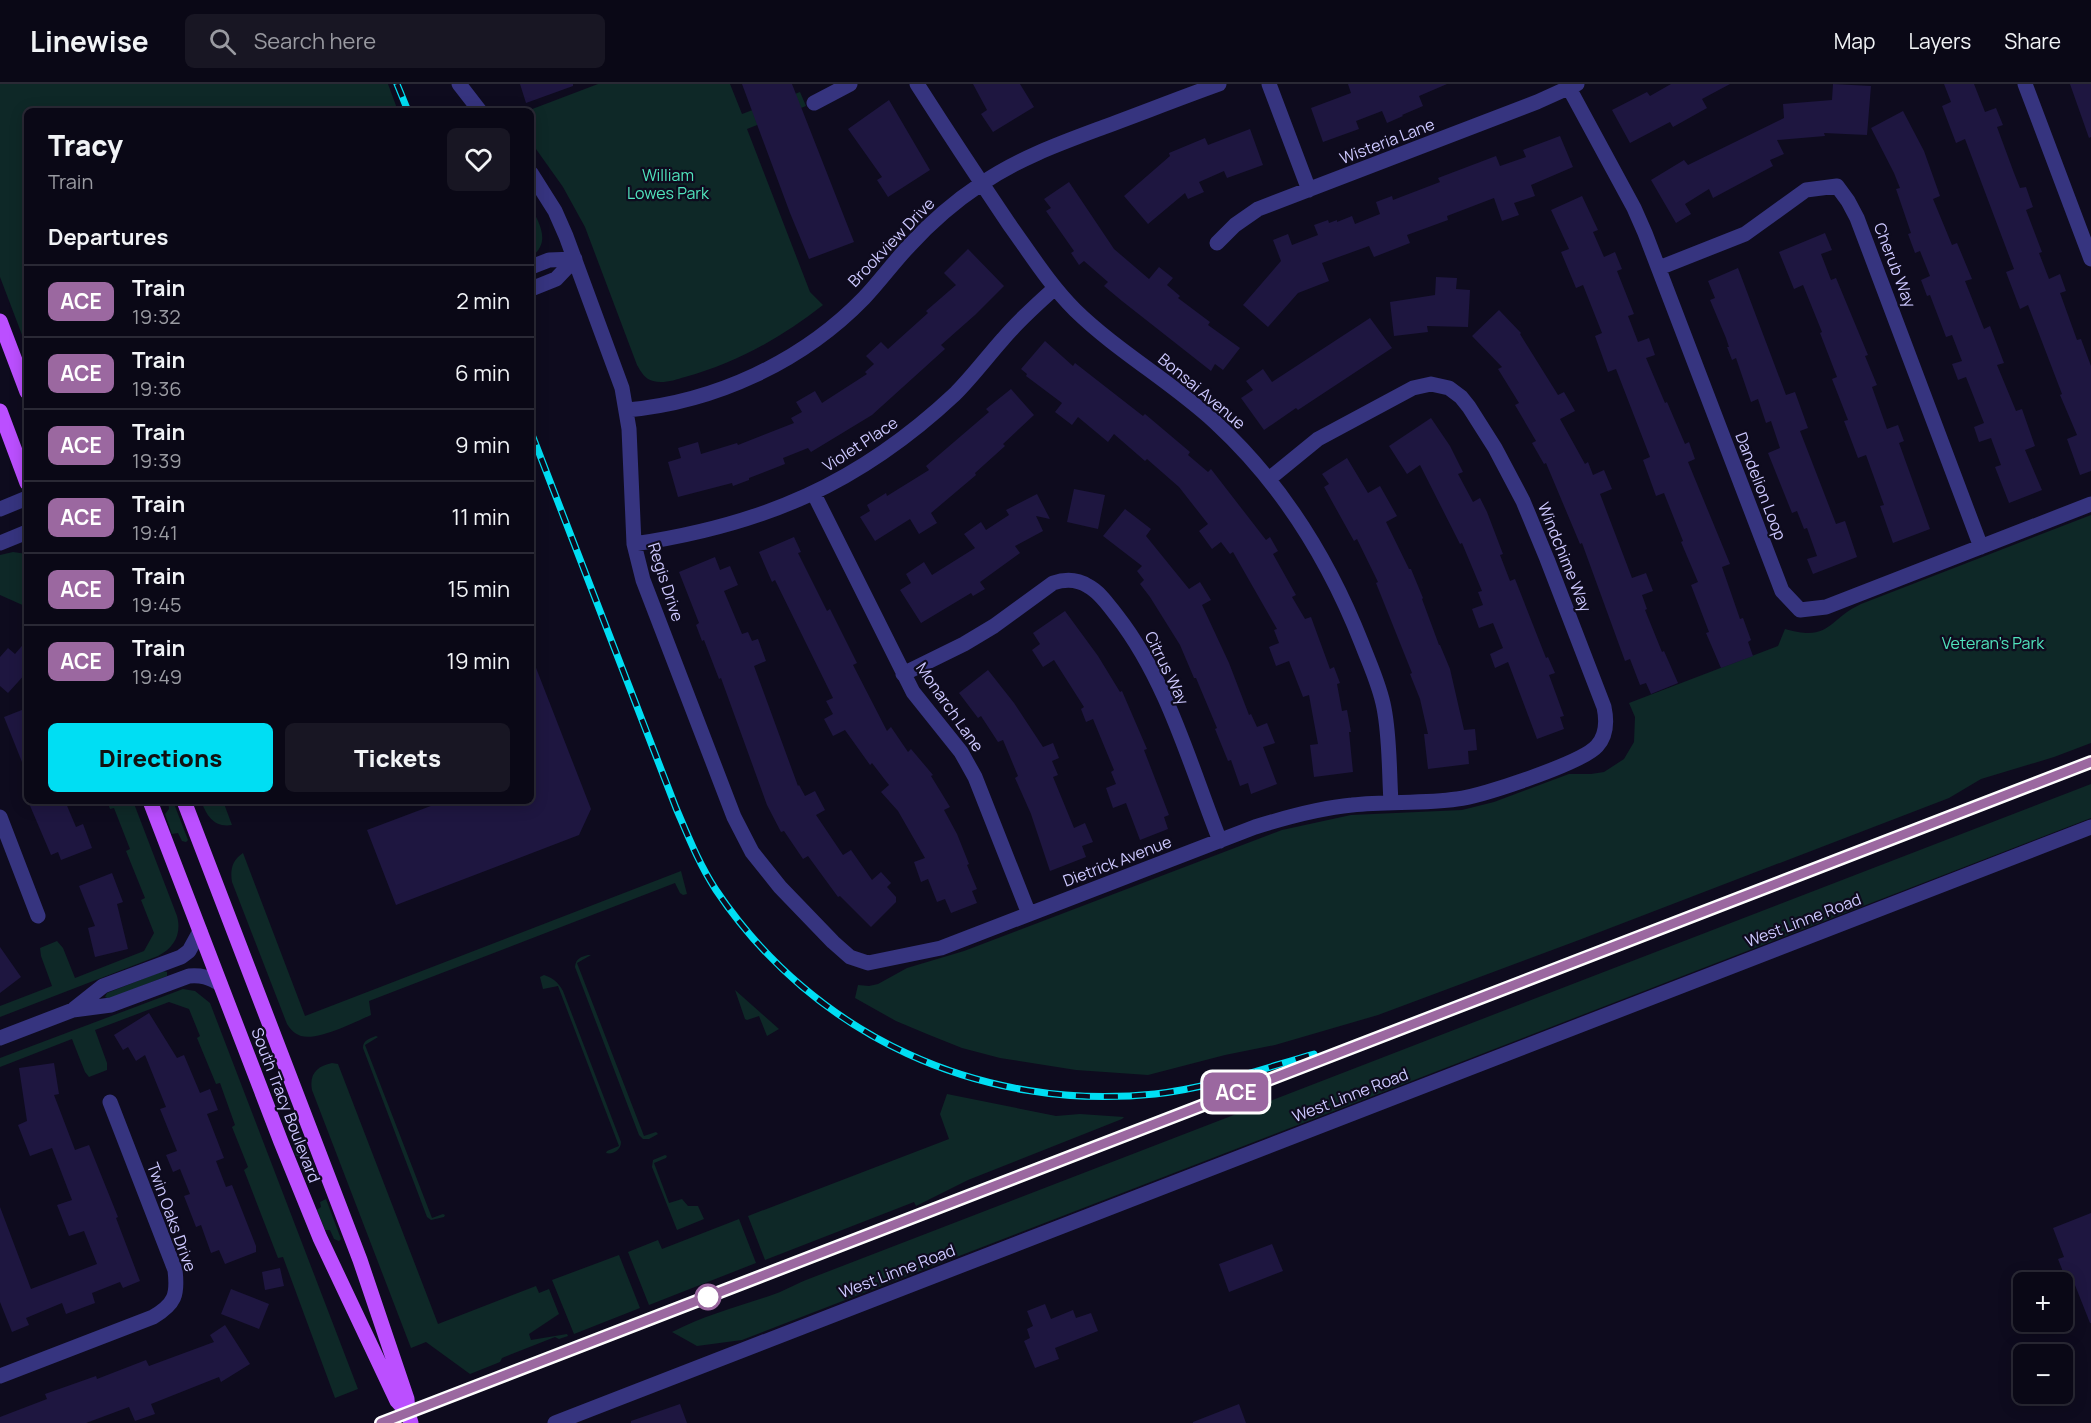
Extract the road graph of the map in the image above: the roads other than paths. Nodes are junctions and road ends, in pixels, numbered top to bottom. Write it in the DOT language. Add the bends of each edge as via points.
graph roads {
  1 [pos="459,84"];
  2 [pos="850,84"];
  3 [pos="917,84"];
  4 [pos="1219,84"];
  5 [pos="1269,84"];
  6 [pos="2025,84"];
  7 [pos="1573,86"];
  8 [pos="814,103"];
  9 [pos="478,108"];
  10 [pos="534,178"];
  11 [pos="982,183"];
  12 [pos="1309,190"];
  13 [pos="1217,243"];
  14 [pos="575,259"];
  15 [pos="2091,259"];
  16 [pos="534,266"];
  17 [pos="1659,268"];
  18 [pos="534,288"];
  19 [pos="1055,288"];
  20 [pos="0,321"];
  21 [pos="24,384"];
  22 [pos="627,410"];
  23 [pos="0,411"];
  24 [pos="24,475"];
  25 [pos="1269,479"];
  26 [pos="814,494"];
  27 [pos="24,499"];
  28 [pos="2091,504"];
  29 [pos="0,509"];
  30 [pos="24,533"];
  31 [pos="0,543"];
  32 [pos="634,544"];
  33 [pos="1981,547"];
  34 [pos="903,674"];
  35 [pos="1391,802"];
  36 [pos="151,804"];
  37 [pos="185,804"];
  38 [pos="0,817"];
  39 [pos="2091,827"];
  40 [pos="1220,841"];
  41 [pos="1029,914"];
  42 [pos="38,916"];
  43 [pos="200,931"];
  44 [pos="859,961"];
  45 [pos="220,984"];
  46 [pos="73,1010"];
  47 [pos="0,1038"];
  48 [pos="110,1102"];
  49 [pos="0,1376"];
  50 [pos="410,1418"];
  51 [pos="555,1423"];
  1 -- 9 [label="street"];
  2 -- 8 [label="street"];
  3 -- 11 [label="street, Bonsai Avenue"];
  4 -- 11 [label="street, Brookview Drive" via="1042,150"];
  5 -- 12 [label="street"];
  6 -- 15 [label="street"];
  7 -- 12 [label="street, Wisteria Lane"];
  7 -- 17 [label="street, Dandelion Loop" via="1634,208"];
  10 -- 14 [label="street, Regis Drive" via="555,211"];
  11 -- 19 [label="street, Bonsai Avenue"];
  11 -- 22 [label="street, Brookview Drive" via="935,220 862,300 811,342 735,384 681,401"];
  12 -- 13 [label="street, Wisteria Lane" via="1258,209"];
  14 -- 16 [label="street" via="549,260"];
  14 -- 18 [label="street" via="556,279"];
  14 -- 22 [label="street, Regis Drive" via="616,368"];
  17 -- 33 [label="street, Dandelion Loop" via="1782,591 1800,610 1826,607"];
  17 -- 33 [label="street, Cherub Way" via="1745,234 1806,190 1837,186 1857,218"];
  19 -- 25 [label="street, Bonsai Avenue" via="1096,328 1193,402"];
  19 -- 26 [label="street, Violet Place" via="929,417 873,460"];
  20 -- 21 [label="main road"];
  22 -- 32 [label="street, Regis Drive"];
  23 -- 24 [label="main road"];
  25 -- 35 [label="street, Bonsai Avenue" via="1333,576 1377,682 1388,729"];
  25 -- 35 [label="street, Windchime Way" via="1318,439 1413,388 1431,384 1449,388 1469,407 1522,501 1604,708 1605,734 1599,745 1582,757 1481,795 1434,802"];
  26 -- 32 [label="street, Violet Place" via="753,518"];
  26 -- 34 [label="street, Monarch Lane"];
  27 -- 29 [label="street"];
  28 -- 33 [label="street, Dandelion Loop"];
  30 -- 31 [label="street"];
  32 -- 44 [label="street, Regis Drive" via="643,580 742,834 780,886 833,942"];
  34 -- 40 [label="street, Citrus Way" via="994,626 1053,583 1074,580 1089,586 1113,610 1147,660"];
  34 -- 41 [label="street, Monarch Lane" via="975,777"];
  35 -- 40 [label="street, Dietrick Avenue" via="1287,817"];
  36 -- 43 [label="main road, South Tracy Boulevard"];
  37 -- 50 [label="main road, South Tracy Boulevard" via="360,1260"];
  38 -- 42 [label="street"];
  39 -- 51 [label="street, West Linne Road"];
  40 -- 41 [label="street, Dietrick Avenue"];
  41 -- 44 [label="street, Dietrick Avenue" via="929,952 878,962"];
  43 -- 45 [label="main road, South Tracy Boulevard"];
  43 -- 46 [label="street" via="181,957 104,986"];
  45 -- 46 [label="street" via="199,975 189,976 111,1005"];
  45 -- 50 [label="main road, South Tracy Boulevard" via="320,1239 397,1401"];
  46 -- 47 [label="street"];
  48 -- 49 [label="street, Twin Oaks Drive" via="175,1270 174,1298 153,1317"];
}
